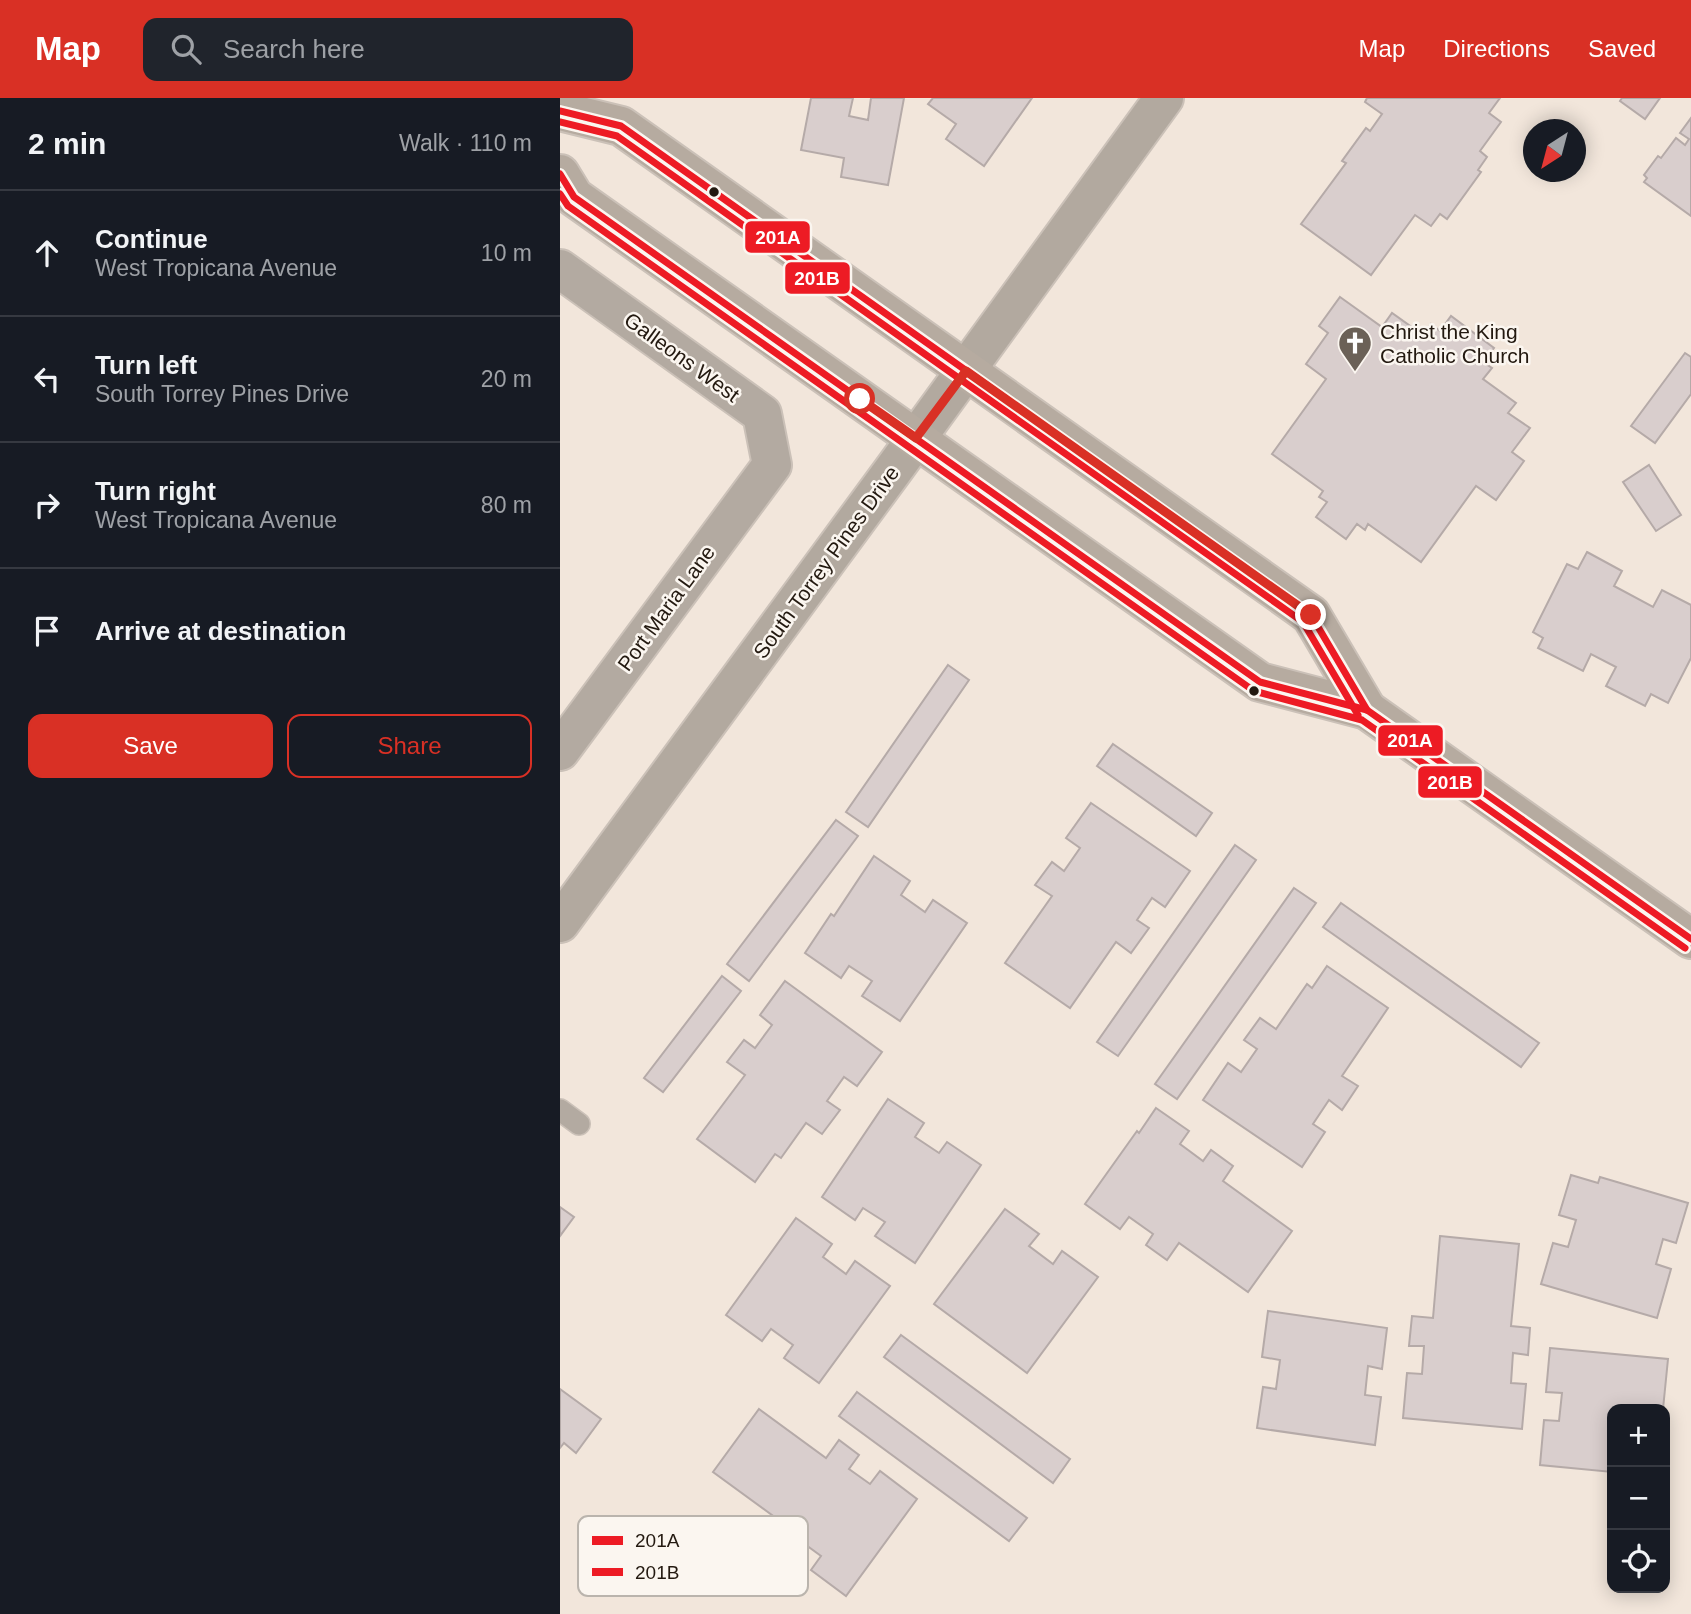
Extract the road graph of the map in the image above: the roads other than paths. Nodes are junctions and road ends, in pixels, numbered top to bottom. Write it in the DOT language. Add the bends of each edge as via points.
graph roads {
  1 [pos="1164,98"];
  2 [pos="560,111"];
  3 [pos="560,174"];
  4 [pos="560,270"];
  5 [pos="966,371"];
  6 [pos="916,438"];
  7 [pos="772,465"];
  8 [pos="1367,710"];
  9 [pos="560,751"];
  10 [pos="560,923"];
  11 [pos="1691,939"];
  12 [pos="560,1110"];
  13 [pos="579,1124"];
  1 -- 5 [label="main road, South Torrey Pines Drive"];
  2 -- 5 [label="main road" via="621,126"];
  3 -- 6 [label="main road" via="574,197"];
  4 -- 7 [label="street, Galleons West" via="762,414"];
  5 -- 6 [label="main road, South Torrey Pines Drive"];
  5 -- 8 [label="main road" via="1311,615"];
  6 -- 8 [label="main road" via="1260,682"];
  6 -- 10 [label="main road, South Torrey Pines Drive"];
  7 -- 9 [label="street, Port Maria Lane"];
  8 -- 11 [label="main road"];
  12 -- 13 [label="lane"];
}
